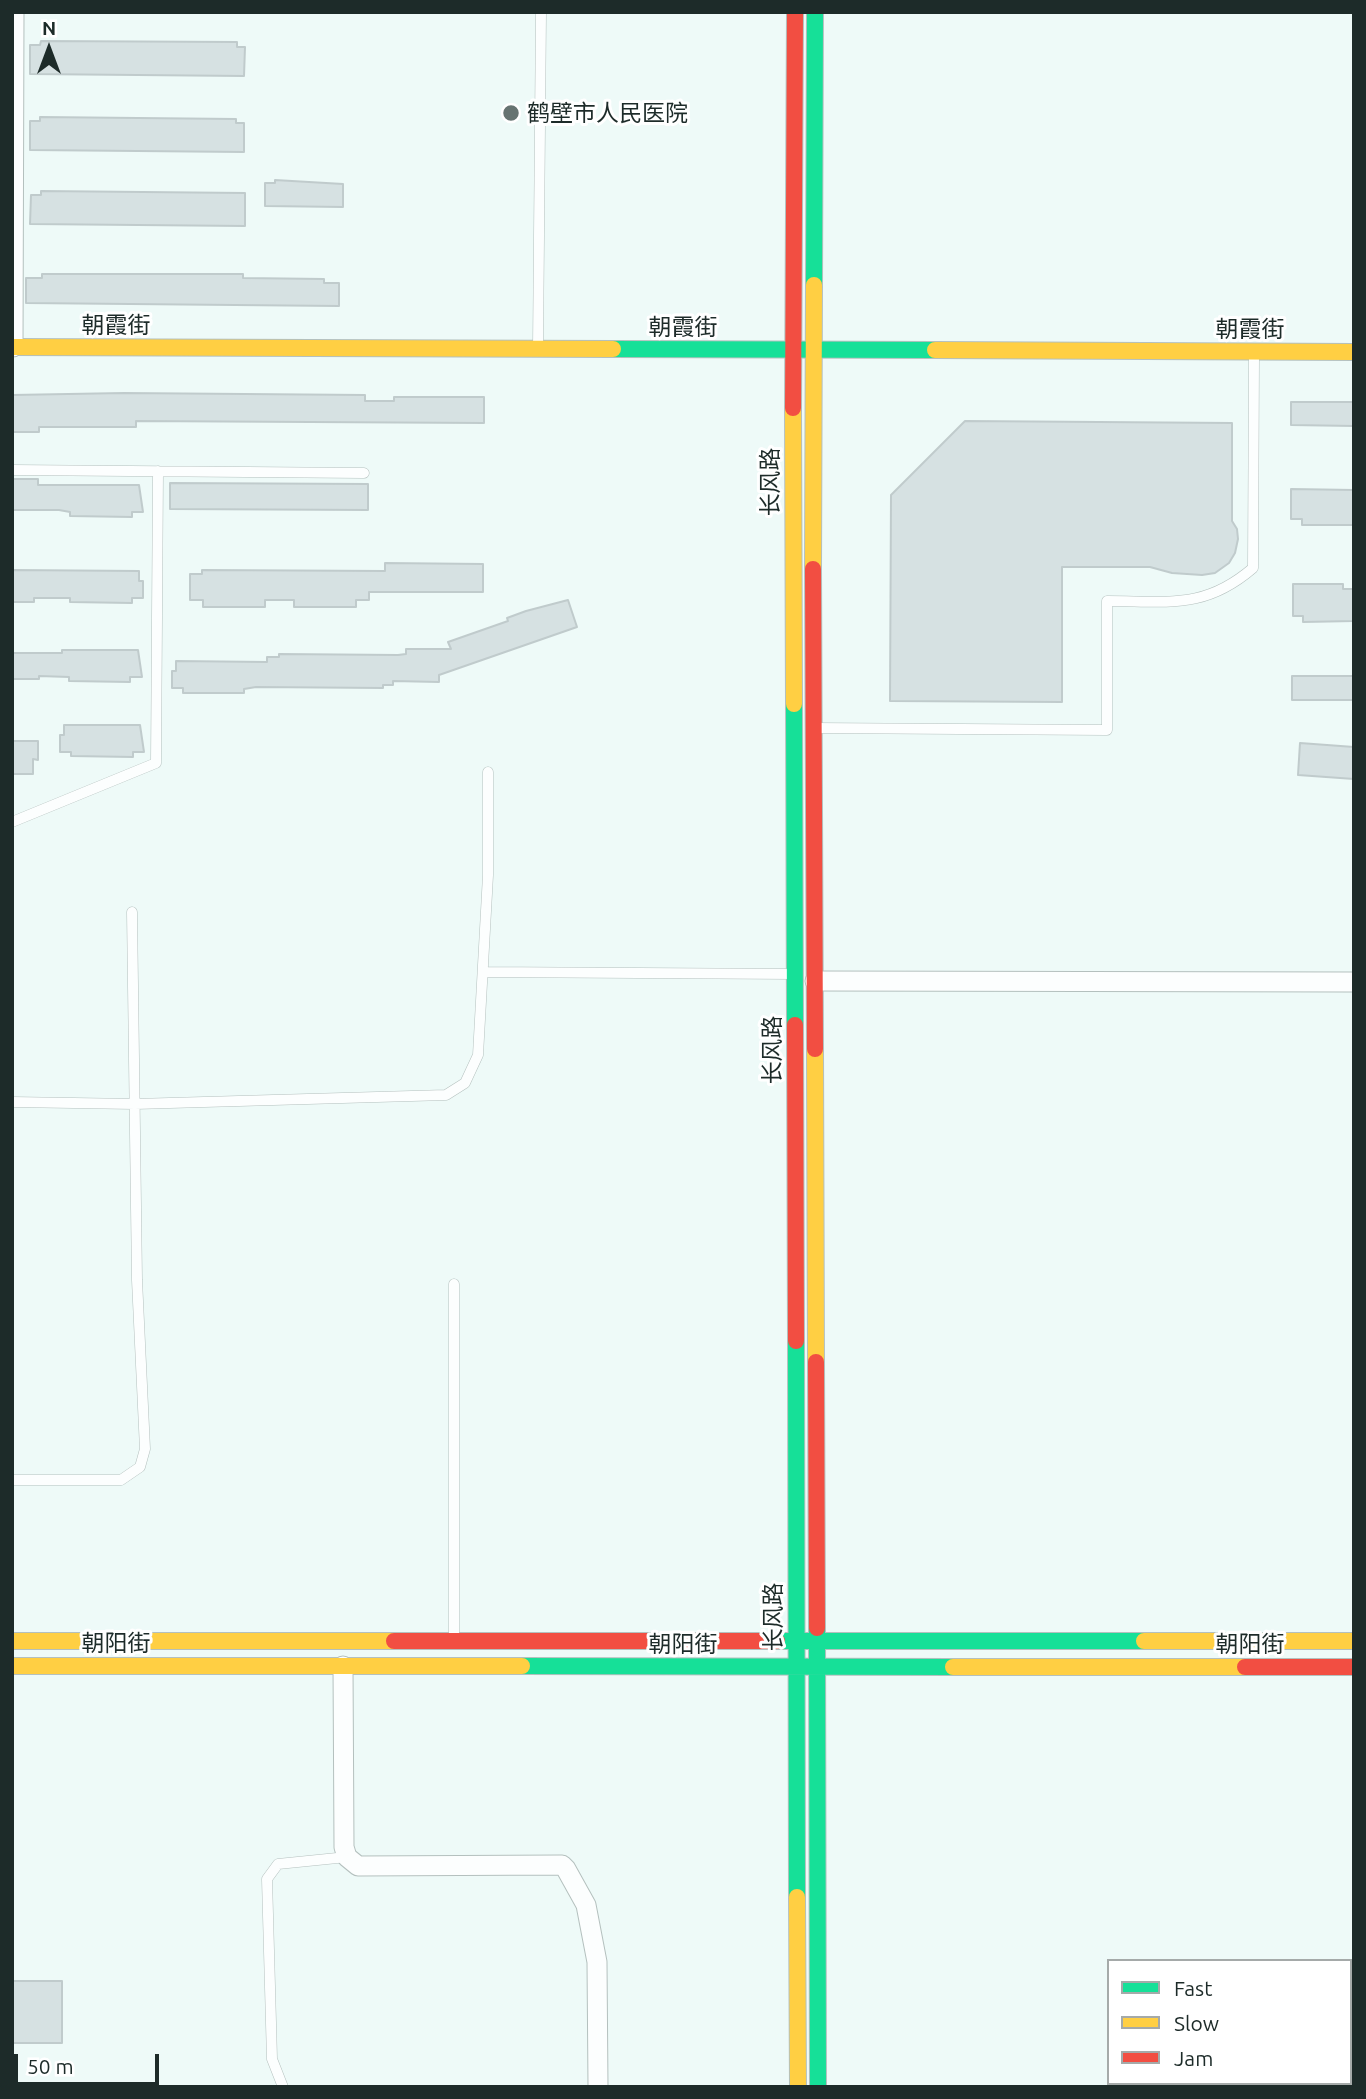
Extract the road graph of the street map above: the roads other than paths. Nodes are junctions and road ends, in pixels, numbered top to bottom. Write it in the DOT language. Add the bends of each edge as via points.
graph roads {
  1 [pos="14,12"];
  2 [pos="541,12"];
  3 [pos="795,12"];
  4 [pos="815,12"];
  5 [pos="12,347"];
  6 [pos="538,349"];
  7 [pos="793,350"];
  8 [pos="814,350"];
  9 [pos="1255,351"];
  10 [pos="1354,352"];
  11 [pos="12,470"];
  12 [pos="158,471"];
  13 [pos="364,472"];
  14 [pos="814,728"];
  15 [pos="488,772"];
  16 [pos="12,822"];
  17 [pos="132,912"];
  18 [pos="483,972"];
  19 [pos="794,974"];
  20 [pos="815,981"];
  21 [pos="1354,982"];
  22 [pos="12,1102"];
  23 [pos="135,1104"];
  24 [pos="454,1284"];
  25 [pos="12,1480"];
  26 [pos="12,1641"];
  27 [pos="454,1641"];
  28 [pos="796,1641"];
  29 [pos="817,1641"];
  30 [pos="1354,1642"];
  31 [pos="12,1666"];
  32 [pos="343,1666"];
  33 [pos="796,1666"];
  34 [pos="817,1666"];
  35 [pos="1354,1667"];
  36 [pos="347,1857"];
  37 [pos="283,2087"];
  38 [pos="598,2087"];
  39 [pos="797,2087"];
  40 [pos="818,2087"];
  1 -- 5 [label="street"];
  2 -- 6 [label="lane"];
  3 -- 7 [label="main road, 长风路"];
  4 -- 8 [label="main road, 长风路"];
  5 -- 6 [label="main road, 朝霞街"];
  6 -- 7 [label="main road, 朝霞街"];
  7 -- 8 [label="main road, 朝霞街"];
  7 -- 19 [label="main road, 长风路"];
  8 -- 9 [label="main road, 朝霞街"];
  8 -- 14 [label="main road, 长风路"];
  9 -- 10 [label="main road, 朝霞街"];
  9 -- 14 [label="lane" via="1253,568 1230,587 1192,601 1107,601 1107,730"];
  11 -- 12 [label="lane"];
  12 -- 13 [label="lane"];
  12 -- 16 [label="lane" via="156,763"];
  14 -- 20 [label="main road, 长风路"];
  15 -- 18 [label="lane"];
  17 -- 23 [label="lane"];
  18 -- 19 [label="lane"];
  18 -- 23 [label="lane" via="478,1055 465,1083 446,1096"];
  19 -- 28 [label="main road, 长风路"];
  20 -- 21 [label="street"];
  20 -- 29 [label="main road, 长风路"];
  22 -- 23 [label="lane"];
  23 -- 25 [label="lane" via="145,1448 140,1468 121,1480"];
  24 -- 27 [label="lane"];
  26 -- 27 [label="main road, 朝阳街"];
  27 -- 28 [label="main road, 朝阳街"];
  28 -- 29 [label="main road, 朝阳街"];
  28 -- 33 [label="main road, 长风路"];
  29 -- 30 [label="main road, 朝阳街"];
  29 -- 34 [label="main road, 长风路"];
  31 -- 32 [label="main road, 朝阳街"];
  32 -- 33 [label="main road, 朝阳街"];
  32 -- 36 [label="street"];
  33 -- 34 [label="main road, 朝阳街"];
  33 -- 39 [label="main road, 长风路"];
  34 -- 35 [label="main road, 朝阳街"];
  34 -- 40 [label="main road, 长风路"];
  36 -- 37 [label="lane" via="278,1864 267,1879 272,2059"];
  36 -- 38 [label="street" via="358,1866 562,1865 586,1905 597,1962"];
}
